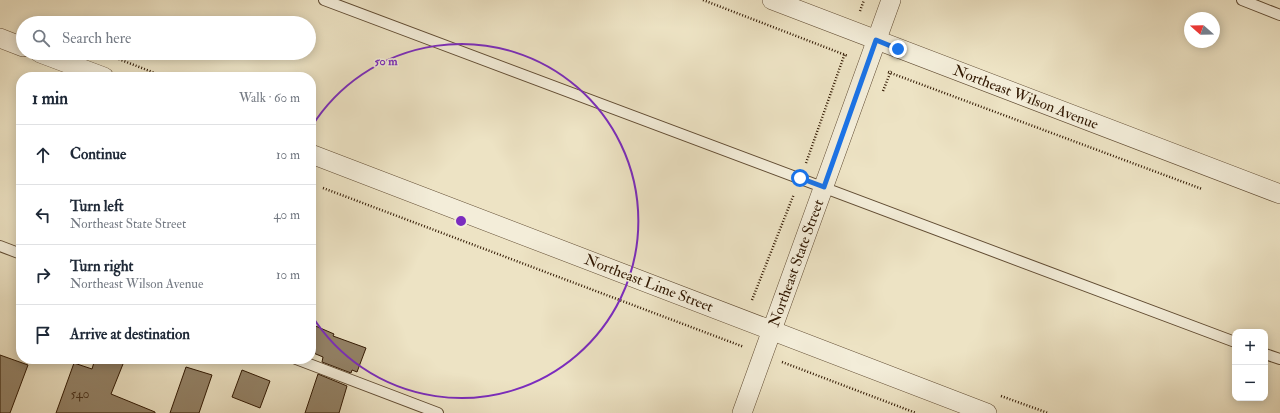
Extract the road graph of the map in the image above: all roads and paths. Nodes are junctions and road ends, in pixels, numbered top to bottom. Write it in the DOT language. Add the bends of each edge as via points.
graph roads {
  1 [pos="324,0"];
  2 [pos="703,0"];
  3 [pos="772,0"];
  4 [pos="864,0"];
  5 [pos="891,0"];
  6 [pos="1242,0"];
  7 [pos="853,10"];
  8 [pos="1280,15"];
  9 [pos="851,31"];
  10 [pos="0,38"];
  11 [pos="876,40"];
  12 [pos="16,44"];
  13 [pos="845,54"];
  14 [pos="59,60"];
  15 [pos="121,60"];
  16 [pos="868,64"];
  17 [pos="91,72"];
  18 [pos="153,72"];
  19 [pos="316,156"];
  20 [pos="800,178"];
  21 [pos="824,187"];
  22 [pos="323,188"];
  23 [pos="1207,191"];
  24 [pos="1280,194"];
  25 [pos="0,246"];
  26 [pos="16,252"];
  27 [pos="752,300"];
  28 [pos="772,331"];
  29 [pos="1232,341"];
  30 [pos="763,354"];
  31 [pos="1268,355"];
  32 [pos="1280,359"];
  33 [pos="309,364"];
  34 [pos="438,413"];
  35 [pos="742,413"];
  36 [pos="916,413"];
  37 [pos="987,413"];
  1 -- 20 [label="lane"];
  2 -- 13 [label="path"];
  3 -- 9 [label="street, Northeast Wilson Avenue"];
  4 -- 7 [label="path" via="860,12"];
  5 -- 11 [label="street, Northeast State Street"];
  6 -- 8 [label="lane"];
  9 -- 11 [label="street, Northeast Wilson Avenue"];
  9 -- 13 [label="path"];
  10 -- 12 [label="street"];
  11 -- 16 [label="street, Northeast State Street"];
  11 -- 24 [label="street, Northeast Wilson Avenue"];
  13 -- 16 [label="path"];
  13 -- 20 [label="path"];
  14 -- 17 [label="street"];
  15 -- 18 [label="path"];
  16 -- 21 [label="street, Northeast State Street"];
  16 -- 23 [label="path"];
  19 -- 28 [label="street, Northeast Lime Street"];
  20 -- 21 [label="lane"];
  20 -- 27 [label="path"];
  21 -- 28 [label="street, Northeast State Street"];
  21 -- 29 [label="lane"];
  22 -- 30 [label="path"];
  25 -- 26 [label="lane"];
  28 -- 30 [label="street, Northeast State Street"];
  28 -- 37 [label="street, Northeast Lime Street"];
  30 -- 35 [label="street, Northeast State Street"];
  30 -- 36 [label="path"];
  31 -- 32 [label="lane"];
  33 -- 34 [label="lane"];
}
